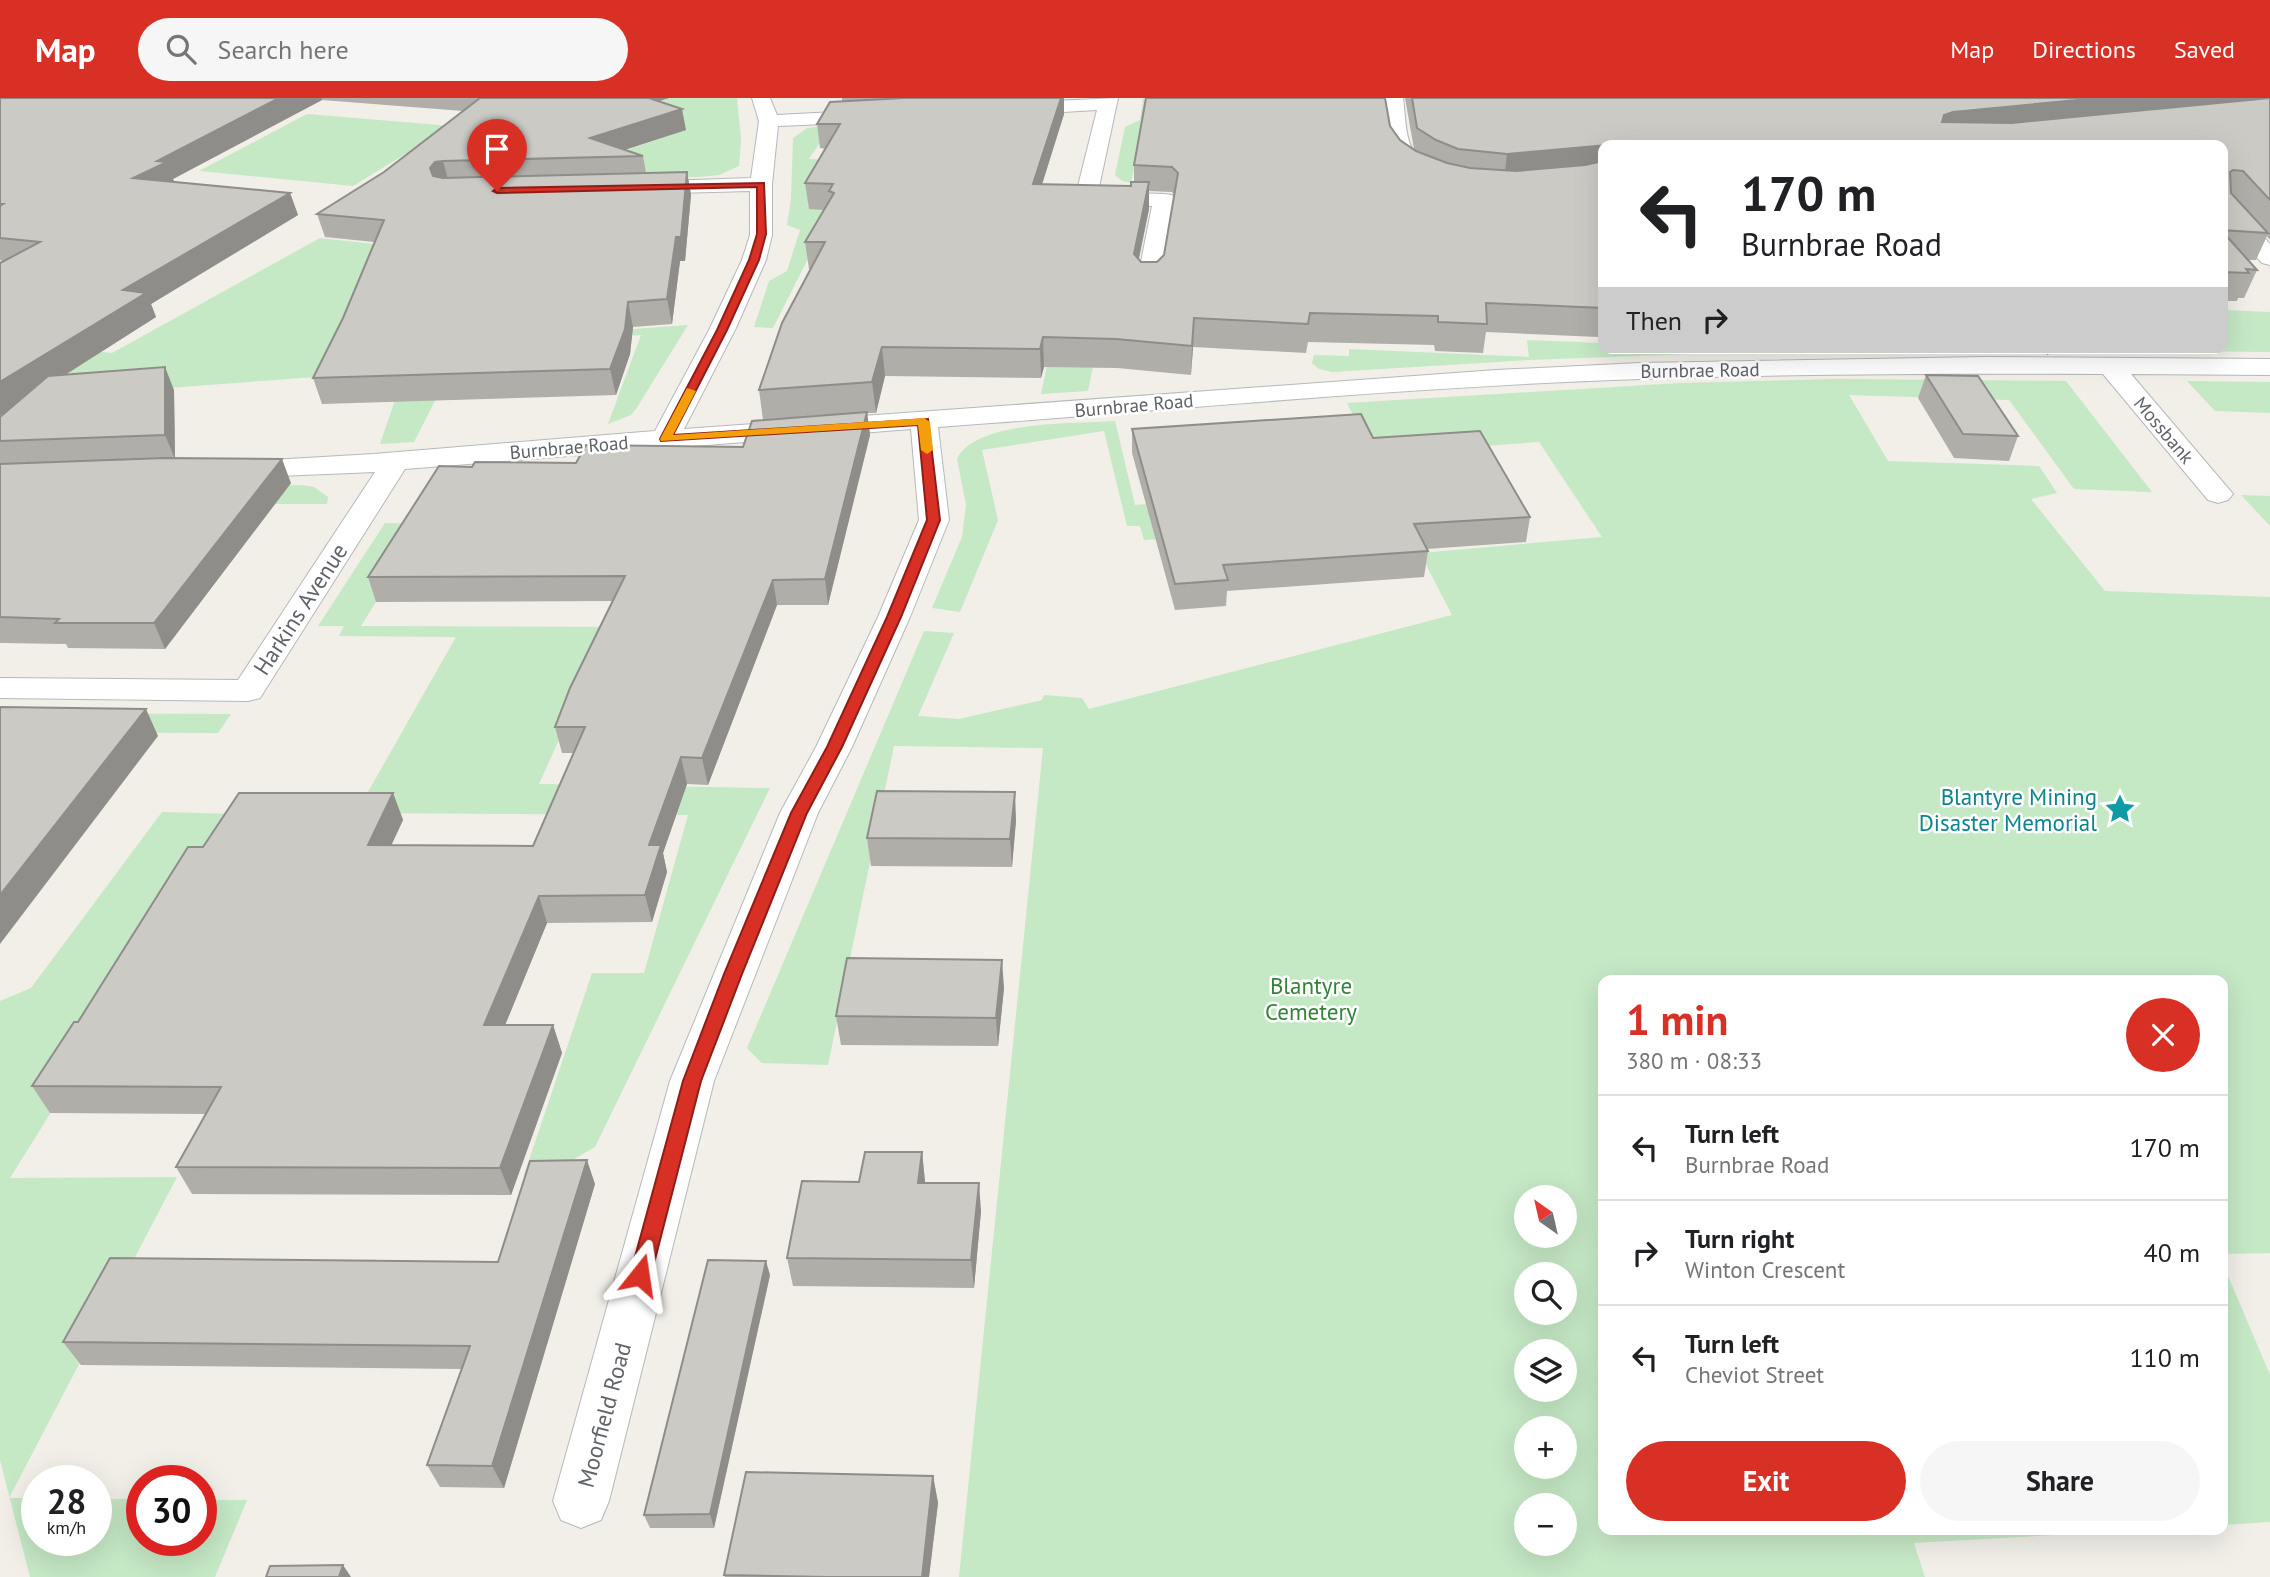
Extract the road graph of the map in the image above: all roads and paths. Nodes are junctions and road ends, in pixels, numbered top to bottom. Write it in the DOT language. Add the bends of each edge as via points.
graph roads {
  1 [pos="761,98"];
  2 [pos="1394,98"];
  3 [pos="1108,101"];
  4 [pos="985,110"];
  5 [pos="891,115"];
  6 [pos="769,121"];
  7 [pos="1450,181"];
  8 [pos="761,184"];
  9 [pos="621,188"];
  10 [pos="2228,211"];
  11 [pos="2270,257"];
  12 [pos="1149,282"];
  13 [pos="2110,366"];
  14 [pos="2270,367"];
  15 [pos="924,422"];
  16 [pos="666,439"];
  17 [pos="396,461"];
  18 [pos="202,470"];
  19 [pos="2218,494"];
  20 [pos="0,688"];
  21 [pos="581,1501"];
  1 -- 6 [label="street"];
  2 -- 7 [label="street" via="1401,151 1408,162"];
  3 -- 4 [label="street"];
  3 -- 12 [label="street" via="1086,198 1164,200"];
  5 -- 6 [label="street"];
  6 -- 8 [label="street"];
  8 -- 9 [label="street"];
  8 -- 16 [label="street" via="761,234 754,260"];
  10 -- 11 [label="street"];
  13 -- 14 [label="street, Burnbrae Road"];
  13 -- 15 [label="street, Burnbrae Road" via="1558,375"];
  13 -- 19 [label="street, Mossbank"];
  15 -- 16 [label="street, Burnbrae Road"];
  15 -- 21 [label="street, Moorfield Road" via="933,520 894,617 799,813 692,1081"];
  16 -- 17 [label="street, Burnbrae Road"];
  17 -- 18 [label="street, Burnbrae Road"];
  17 -- 20 [label="street, Harkins Avenue" via="247,691"];
}
